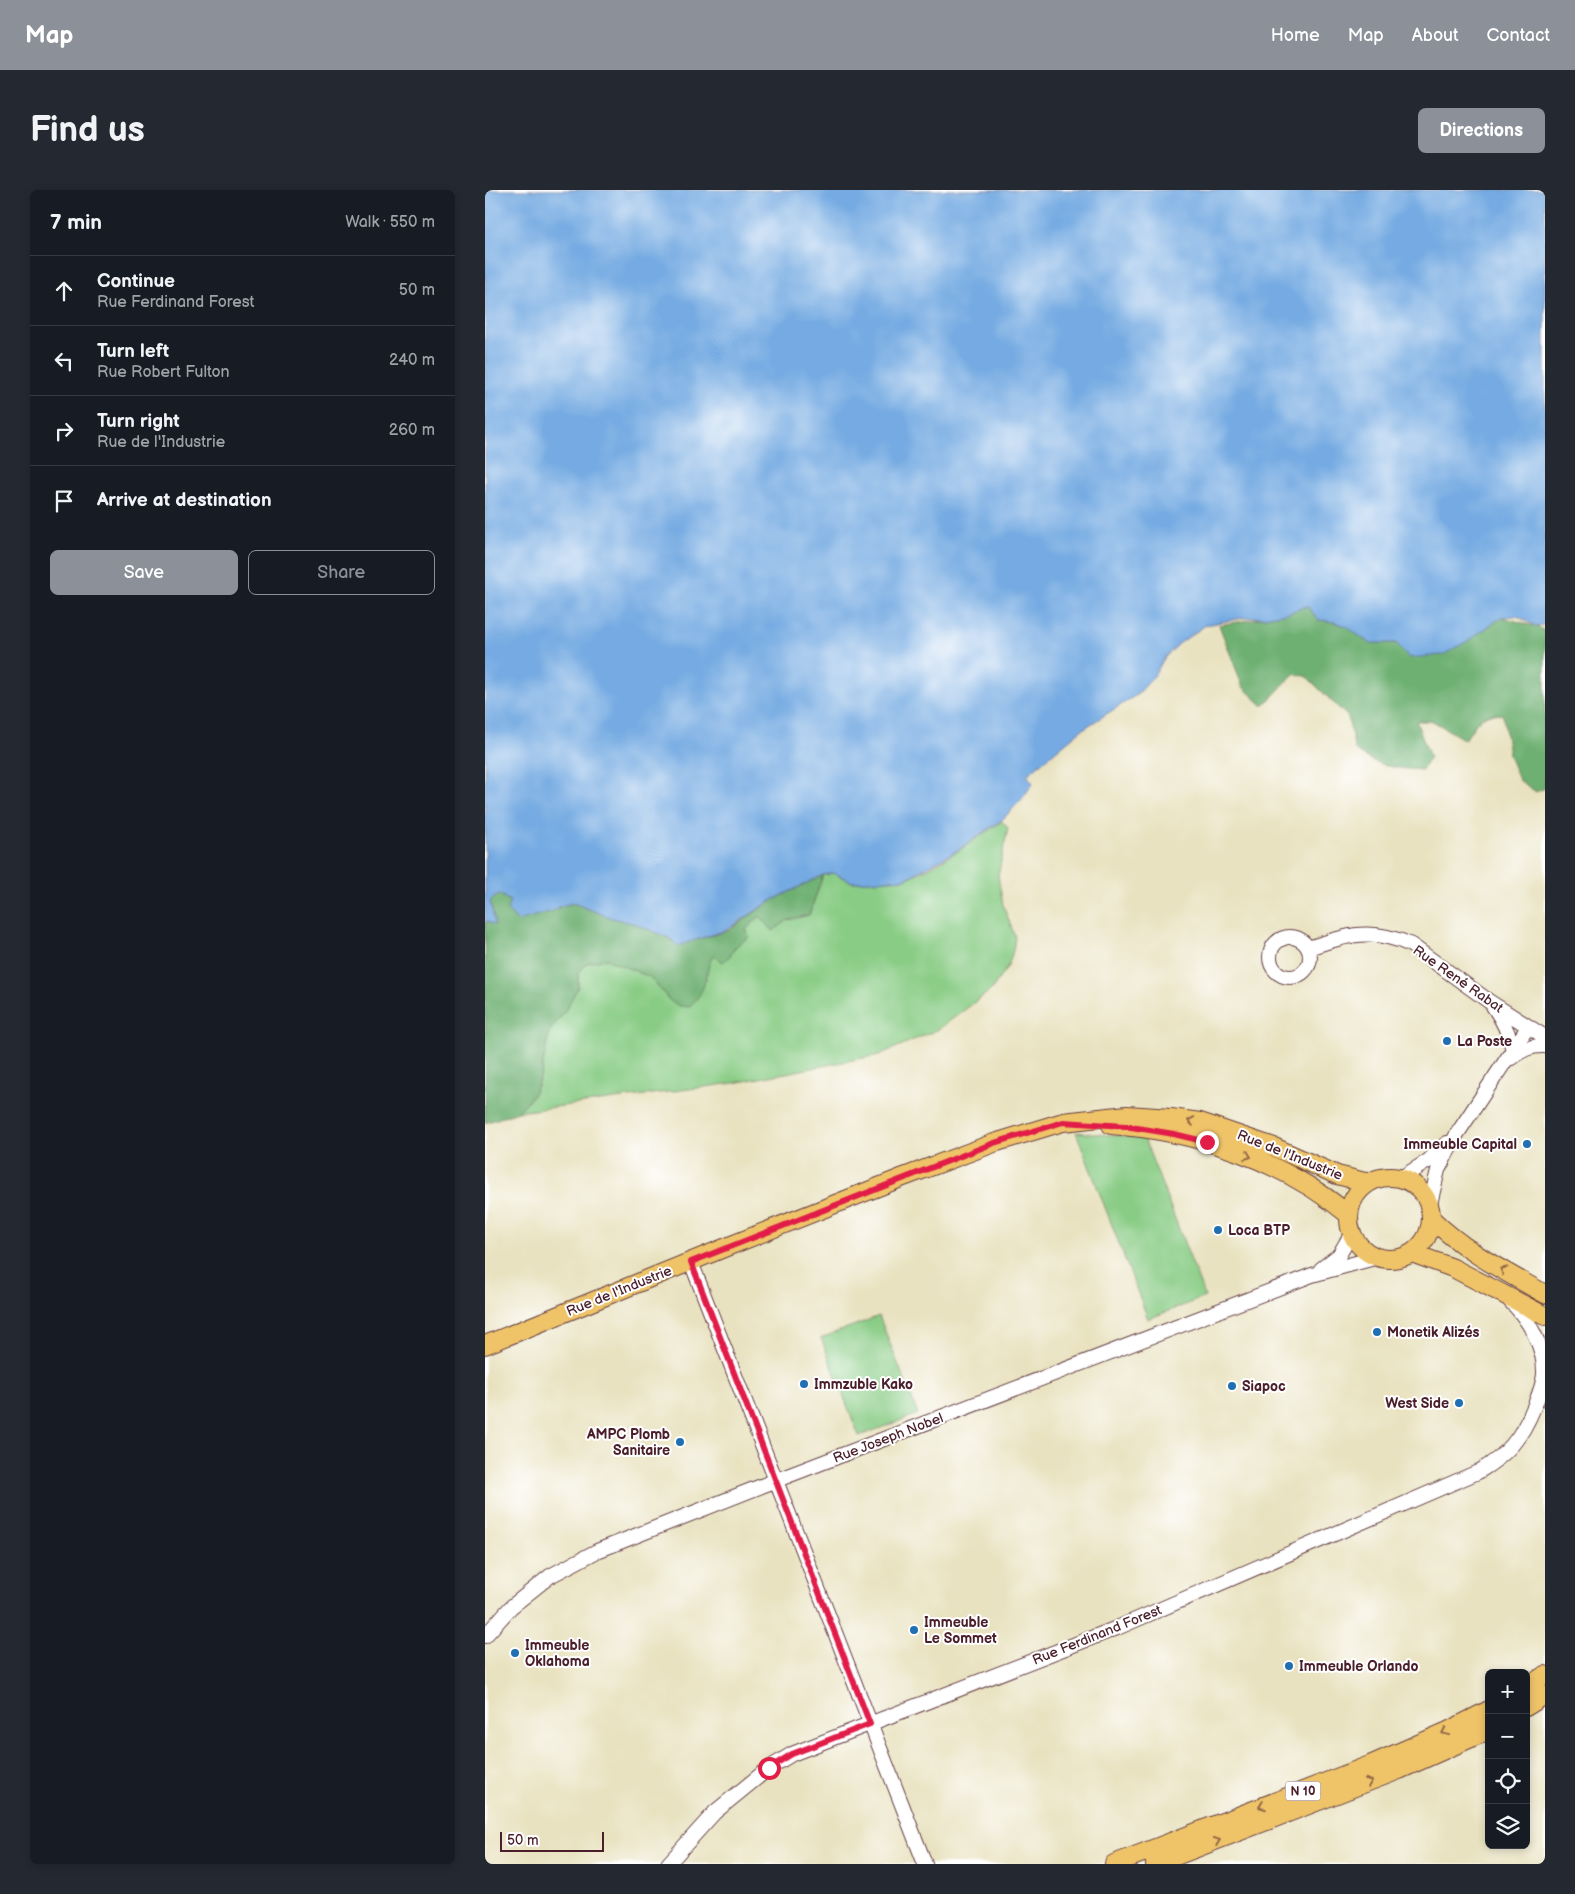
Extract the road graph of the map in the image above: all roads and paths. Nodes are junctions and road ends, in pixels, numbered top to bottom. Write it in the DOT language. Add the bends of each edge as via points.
graph roads {
  1 [pos="1308,948"];
  2 [pos="1490,1002"];
  3 [pos="1528,1027"];
  4 [pos="1545,1037"];
  5 [pos="1545,1046"];
  6 [pos="1513,1050"];
  7 [pos="1504,1063"];
  8 [pos="1063,1122"];
  9 [pos="1457,1134"];
  10 [pos="1401,1178"];
  11 [pos="1369,1183"];
  12 [pos="1431,1212"];
  13 [pos="1349,1215"];
  14 [pos="1352,1234"];
  15 [pos="1412,1253"];
  16 [pos="1378,1257"];
  17 [pos="691,1262"];
  18 [pos="1312,1275"];
  19 [pos="1501,1293"];
  20 [pos="1545,1294"];
  21 [pos="1545,1316"];
  22 [pos="485,1345"];
  23 [pos="1545,1399"];
  24 [pos="1530,1415"];
  25 [pos="777,1480"];
  26 [pos="485,1636"];
  27 [pos="1545,1676"];
  28 [pos="1530,1685"];
  29 [pos="1545,1695"];
  30 [pos="1530,1705"];
  31 [pos="1485,1712"];
  32 [pos="870,1724"];
  33 [pos="1485,1732"];
  34 [pos="668,1864"];
  35 [pos="925,1864"];
  36 [pos="1114,1864"];
  37 [pos="1155,1864"];
  1 -- 2 [label="street, Rue René Rabat" via="1355,934 1400,940"];
  2 -- 3 [label="street, Rue René Rabat"];
  2 -- 6 [label="street" via="1502,1018"];
  3 -- 4 [label="street, Rue René Rabat"];
  3 -- 6 [label="street"];
  5 -- 7 [label="street" via="1527,1047"];
  6 -- 7 [label="street"];
  7 -- 9 [label="street"];
  11 -- 8 [label="main road, Rue de l'Industrie, one-way" via="1337,1175 1274,1146 1200,1122 1127,1115"];
  8 -- 13 [label="main road, Rue de l'Industrie, one-way" via="1125,1126 1207,1142 1264,1162 1302,1181"];
  8 -- 17 [label="main road, Rue de l'Industrie" via="994,1143"];
  9 -- 10 [label="street" via="1428,1161"];
  9 -- 12 [label="street" via="1438,1170"];
  10 -- 11 [label="main road, Rue de l'Industrie" via="1385,1176"];
  10 -- 12 [label="main road" via="1425,1194"];
  11 -- 13 [label="main road, Rue de l'Industrie" via="1356,1194"];
  12 -- 15 [label="main road" via="1430,1231"];
  20 -- 12 [label="main road, one-way" via="1483,1259 1444,1231"];
  13 -- 14 [label="main road"];
  14 -- 16 [label="main road" via="1360,1246"];
  14 -- 18 [label="street, Rue Joseph Nobel" via="1334,1260"];
  15 -- 16 [label="main road" via="1394,1259"];
  15 -- 19 [label="main road" via="1453,1268"];
  16 -- 18 [label="street, Rue Joseph Nobel"];
  17 -- 22 [label="main road, Rue de l'Industrie"];
  17 -- 25 [label="street"];
  18 -- 25 [label="street, Rue Joseph Nobel"];
  19 -- 21 [label="main road"];
  19 -- 24 [label="street, Rue Ferdinand Forest" via="1519,1309 1543,1356 1543,1379"];
  23 -- 24 [label="street, Rue Ferdinand Forest"];
  24 -- 32 [label="street, Rue Ferdinand Forest" via="1508,1451 1478,1472 1117,1628"];
  25 -- 26 [label="street, Rue Joseph Nobel" via="597,1551 550,1576 511,1607"];
  25 -- 32 [label="street"];
  27 -- 28 [label="main road"];
  29 -- 30 [label="main road"];
  31 -- 36 [label="main road, N 10, one-way" via="1370,1765"];
  32 -- 34 [label="street, Rue Ferdinand Forest" via="792,1754 769,1768 715,1812"];
  32 -- 35 [label="street"];
  37 -- 33 [label="main road, N 10, one-way" via="1399,1770"];
}
